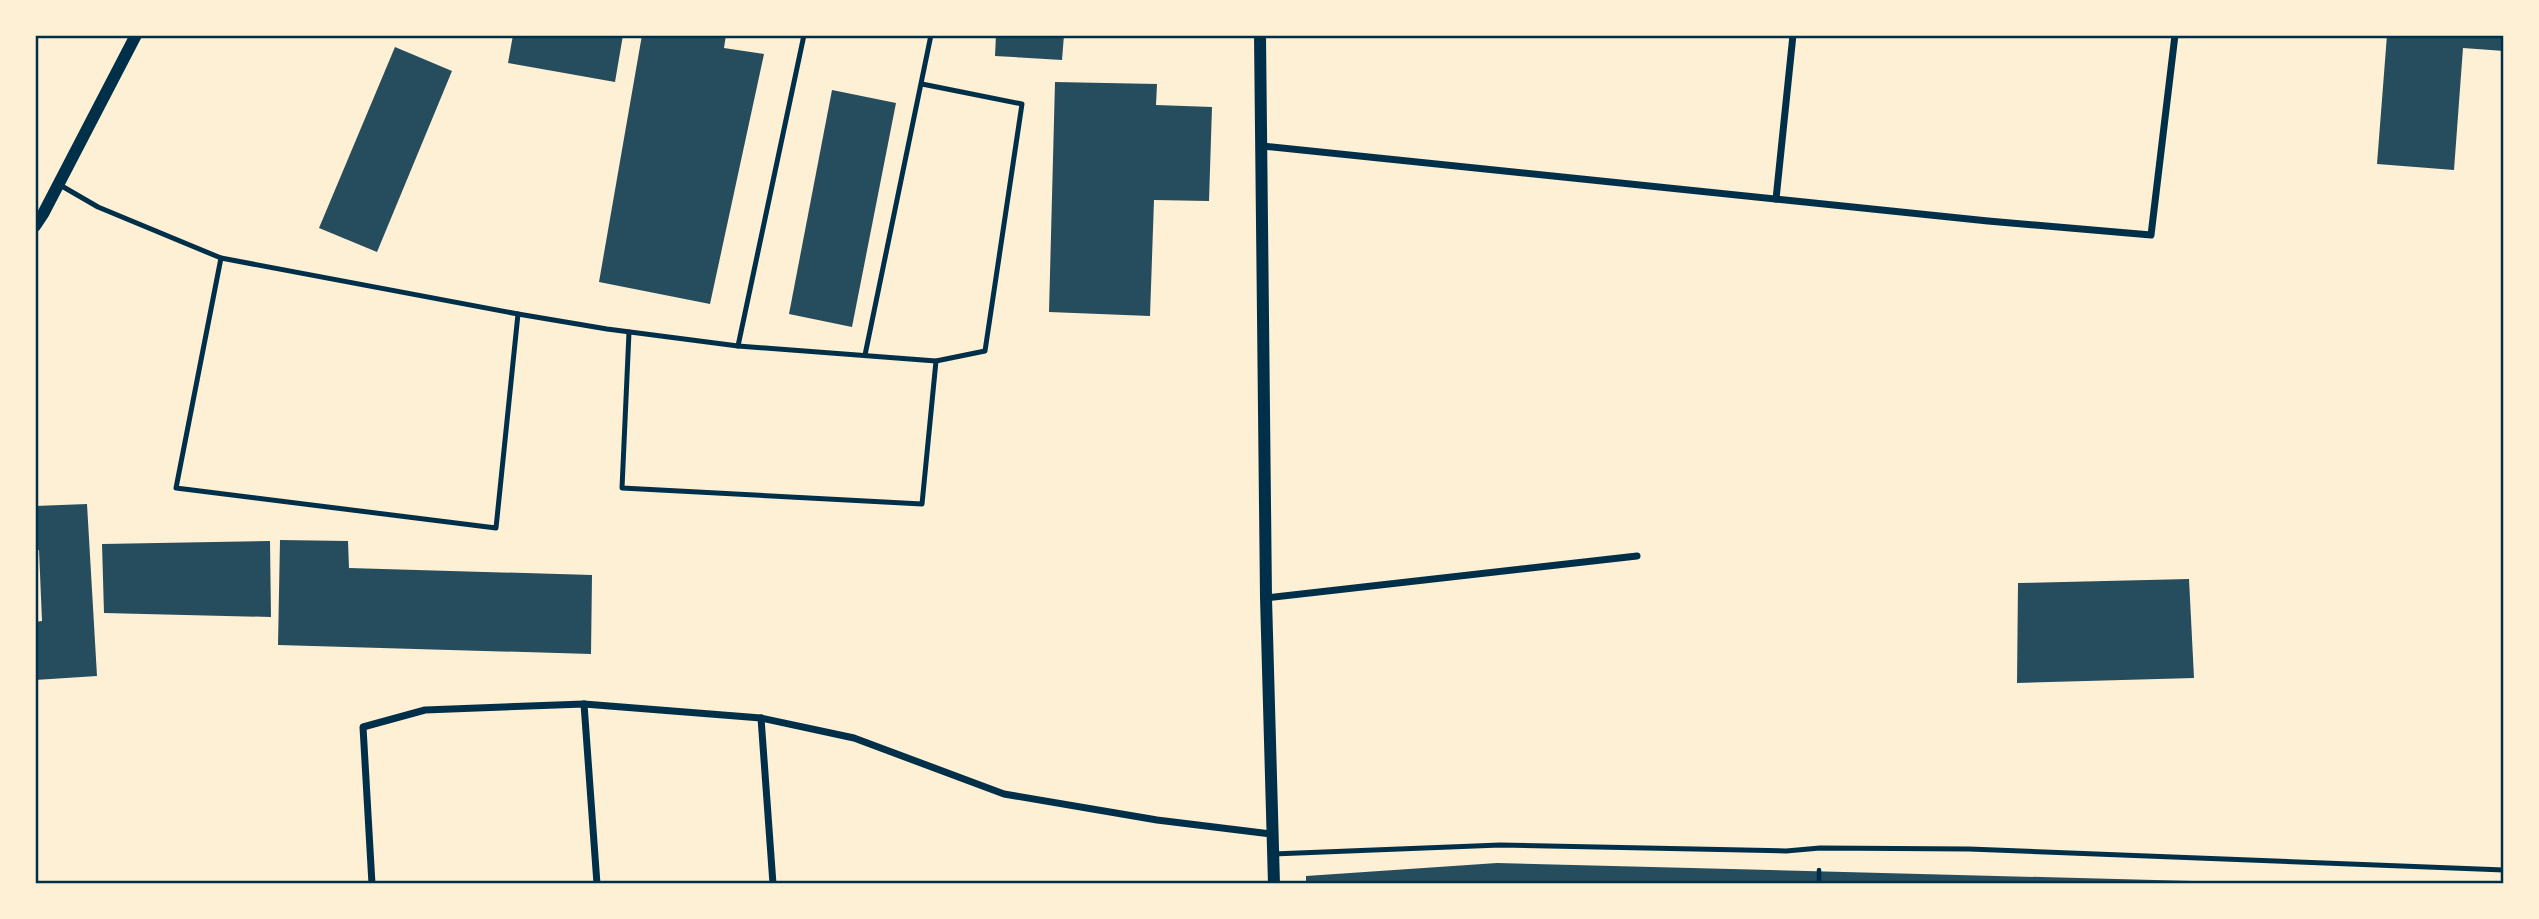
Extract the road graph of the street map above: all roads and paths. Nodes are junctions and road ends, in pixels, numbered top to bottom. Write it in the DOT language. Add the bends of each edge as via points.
graph roads {
  1 [pos="136,35"];
  2 [pos="804,35"];
  3 [pos="931,35"];
  4 [pos="1260,35"];
  5 [pos="1793,35"];
  6 [pos="2175,35"];
  7 [pos="922,84"];
  8 [pos="1262,146"];
  9 [pos="59,184"];
  10 [pos="1776,198"];
  11 [pos="35,226"];
  12 [pos="221,258"];
  13 [pos="517,314"];
  14 [pos="629,332"];
  15 [pos="738,346"];
  16 [pos="865,355"];
  17 [pos="936,361"];
  18 [pos="1637,556"];
  19 [pos="1266,597"];
  20 [pos="584,704"];
  21 [pos="761,718"];
  22 [pos="1271,834"];
  23 [pos="1273,855"];
  24 [pos="2504,870"];
  25 [pos="372,884"];
  26 [pos="597,884"];
  27 [pos="773,884"];
  28 [pos="1274,884"];
  1 -- 9 [label="street"];
  2 -- 15 [label="lane"];
  3 -- 7 [label="lane"];
  4 -- 8 [label="street"];
  5 -- 10 [label="street"];
  6 -- 10 [label="street" via="2151,235"];
  7 -- 16 [label="lane"];
  7 -- 17 [label="lane" via="1022,104 985,351"];
  8 -- 10 [label="street"];
  8 -- 19 [label="street"];
  9 -- 11 [label="street"];
  9 -- 12 [label="lane" via="98,207"];
  12 -- 13 [label="lane"];
  12 -- 13 [label="lane" via="176,488 496,528"];
  13 -- 14 [label="lane"];
  14 -- 15 [label="lane"];
  14 -- 17 [label="lane" via="622,488 922,504"];
  15 -- 16 [label="lane"];
  16 -- 17 [label="lane"];
  18 -- 19 [label="street"];
  19 -- 22 [label="street"];
  20 -- 21 [label="street"];
  20 -- 25 [label="street" via="425,710 363,727"];
  20 -- 26 [label="street"];
  21 -- 22 [label="street" via="854,738 1004,794"];
  21 -- 27 [label="street"];
  22 -- 23 [label="street"];
  23 -- 24 [label="lane" via="1500,845 1956,849"];
  23 -- 28 [label="street"];
}
